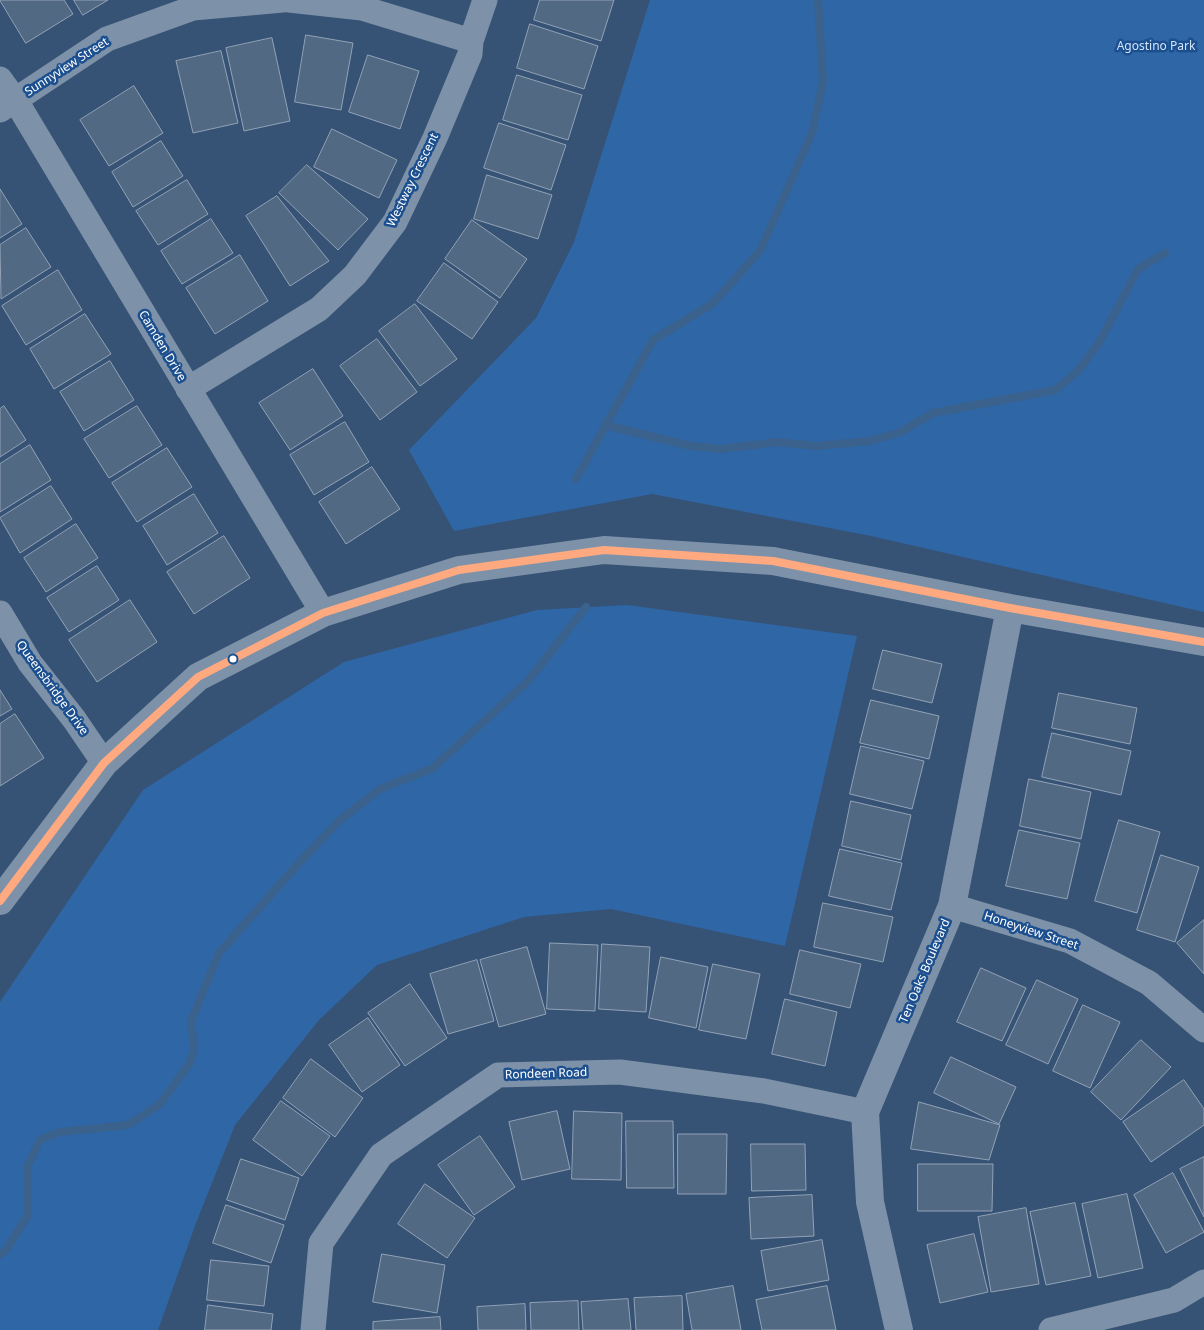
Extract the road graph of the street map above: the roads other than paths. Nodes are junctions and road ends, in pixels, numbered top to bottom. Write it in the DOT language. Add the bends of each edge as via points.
graph roads {
  1 [pos="282,0"];
  2 [pos="289,0"];
  3 [pos="485,0"];
  4 [pos="471,41"];
  5 [pos="0,79"];
  6 [pos="8,105"];
  7 [pos="188,389"];
  8 [pos="1010,608"];
  9 [pos="0,613"];
  10 [pos="323,613"];
  11 [pos="1204,642"];
  12 [pos="104,763"];
  13 [pos="0,901"];
  14 [pos="952,906"];
  15 [pos="1204,1030"];
  16 [pos="865,1112"];
  17 [pos="1204,1282"];
  18 [pos="313,1330"];
  19 [pos="900,1330"];
  20 [pos="1051,1330"];
  1 -- 6 [label="street, Sunnyview Street" via="193,8 107,40"];
  2 -- 4 [label="street" via="362,8"];
  3 -- 4 [label="street, Westway Crescent"];
  4 -- 7 [label="street, Westway Crescent" via="470,54 395,222 355,274 319,309"];
  5 -- 6 [label="street, Camden Drive"];
  6 -- 7 [label="street, Camden Drive"];
  7 -- 10 [label="street, Camden Drive"];
  8 -- 10 [label="street" via="773,561 604,550 459,570"];
  8 -- 11 [label="street"];
  8 -- 14 [label="street, Ten Oaks Boulevard"];
  9 -- 12 [label="street, Queensbridge Drive" via="30,663"];
  10 -- 12 [label="street" via="198,677"];
  12 -- 13 [label="street"];
  14 -- 15 [label="street, Honeyview Street" via="1070,941 1149,983"];
  14 -- 16 [label="street, Ten Oaks Boulevard"];
  16 -- 18 [label="street, Rondeen Road" via="764,1091 620,1072 498,1076 382,1155 321,1244"];
  16 -- 19 [label="street, Ten Oaks Boulevard" via="870,1202"];
  17 -- 20 [label="street" via="1174,1300"];
}
